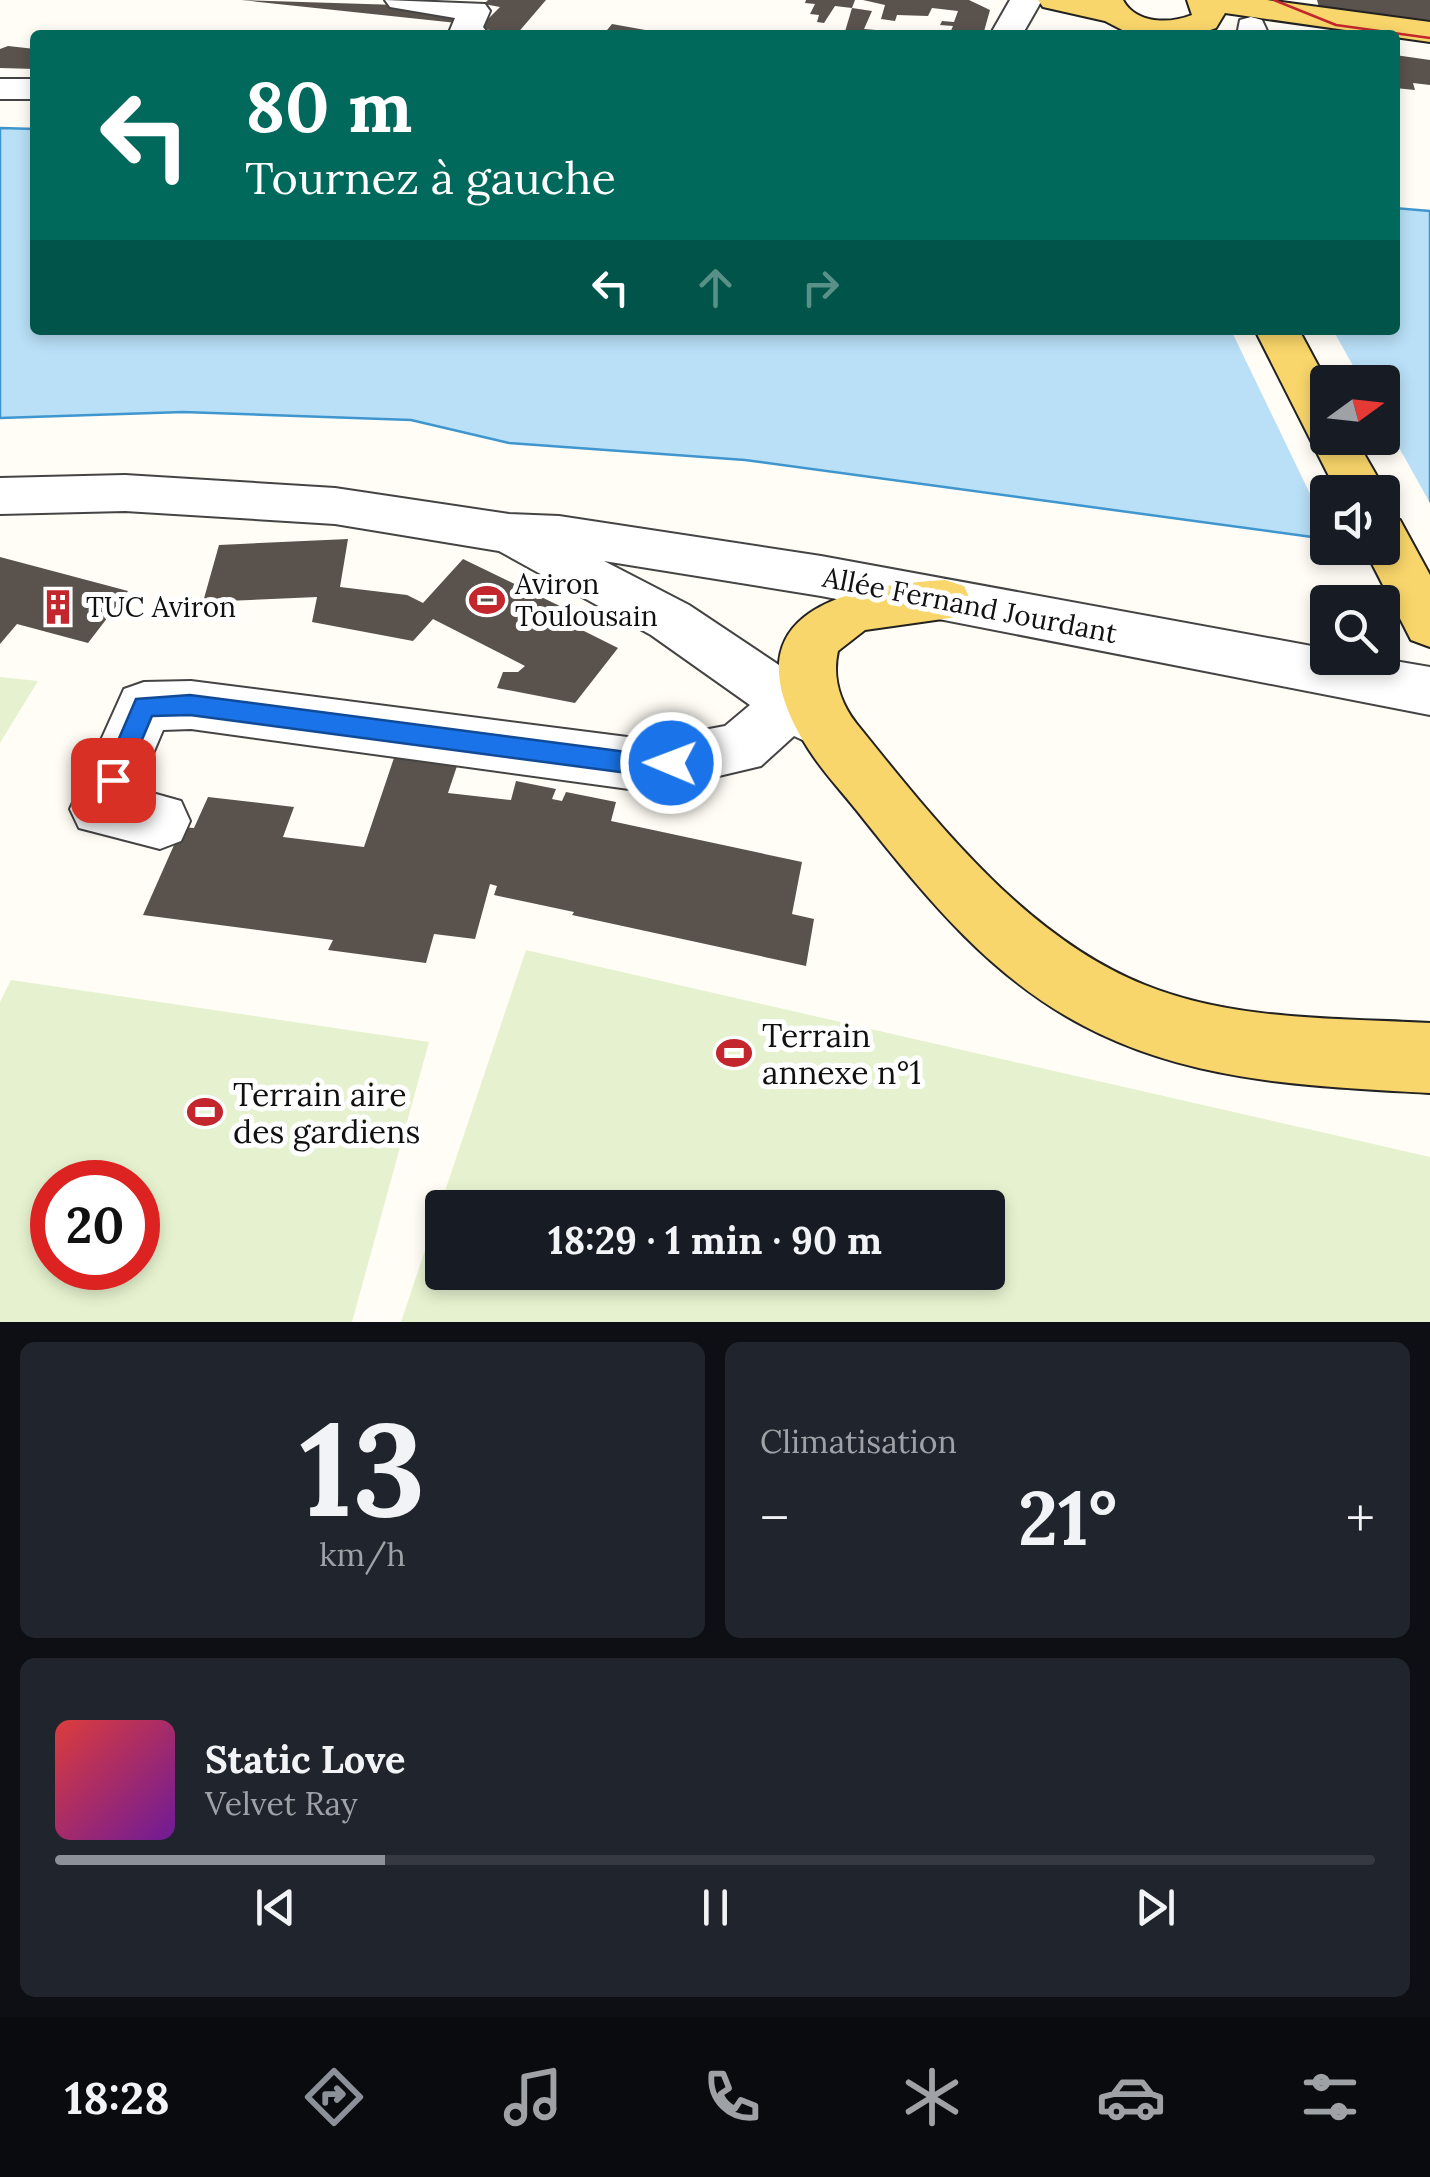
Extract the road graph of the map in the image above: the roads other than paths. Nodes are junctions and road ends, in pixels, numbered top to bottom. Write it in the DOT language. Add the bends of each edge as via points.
graph roads {
  1 [pos="401,0"];
  2 [pos="1026,0"];
  3 [pos="1054,0"];
  4 [pos="1300,16"];
  5 [pos="1116,17"];
  6 [pos="1201,17"];
  7 [pos="467,20"];
  8 [pos="1009,30"];
  9 [pos="1248,30"];
  10 [pos="1255,30"];
  11 [pos="1430,32"];
  12 [pos="1400,47"];
  13 [pos="1430,50"];
  14 [pos="0,89"];
  15 [pos="30,89"];
  16 [pos="1279,335"];
  17 [pos="1310,394"];
  18 [pos="0,496"];
  19 [pos="509,533"];
  20 [pos="1398,565"];
  21 [pos="945,601"];
  22 [pos="1430,625"];
  23 [pos="1430,691"];
  24 [pos="808,715"];
  25 [pos="160,820"];
  26 [pos="1430,1058"];
  1 -- 7 [label="street"];
  2 -- 8 [label="street"];
  3 -- 5 [label="main road"];
  4 -- 6 [label="main road"];
  4 -- 10 [label="main road"];
  4 -- 11 [label="main road"];
  5 -- 6 [label="main road" via="1156,30"];
  6 -- 9 [label="main road"];
  12 -- 13 [label="main road"];
  14 -- 15 [label="street"];
  16 -- 17 [label="main road"];
  18 -- 19 [label="street, Allée Fernand Jourdant" via="125,493 335,506"];
  19 -- 21 [label="street, Allée Fernand Jourdant" via="558,534"];
  19 -- 24 [label="street, Allée Fernand Jourdant" via="535,553 670,620"];
  20 -- 22 [label="main road"];
  21 -- 23 [label="street, Allée Fernand Jourdant"];
  21 -- 24 [label="main road" via="849,614 818,635 808,656"];
  24 -- 25 [label="street" via="740,748 650,766 190,705 144,706 100,809"];
  24 -- 26 [label="main road" via="954,884 1016,942 1080,988 1145,1019 1222,1040"];
}
